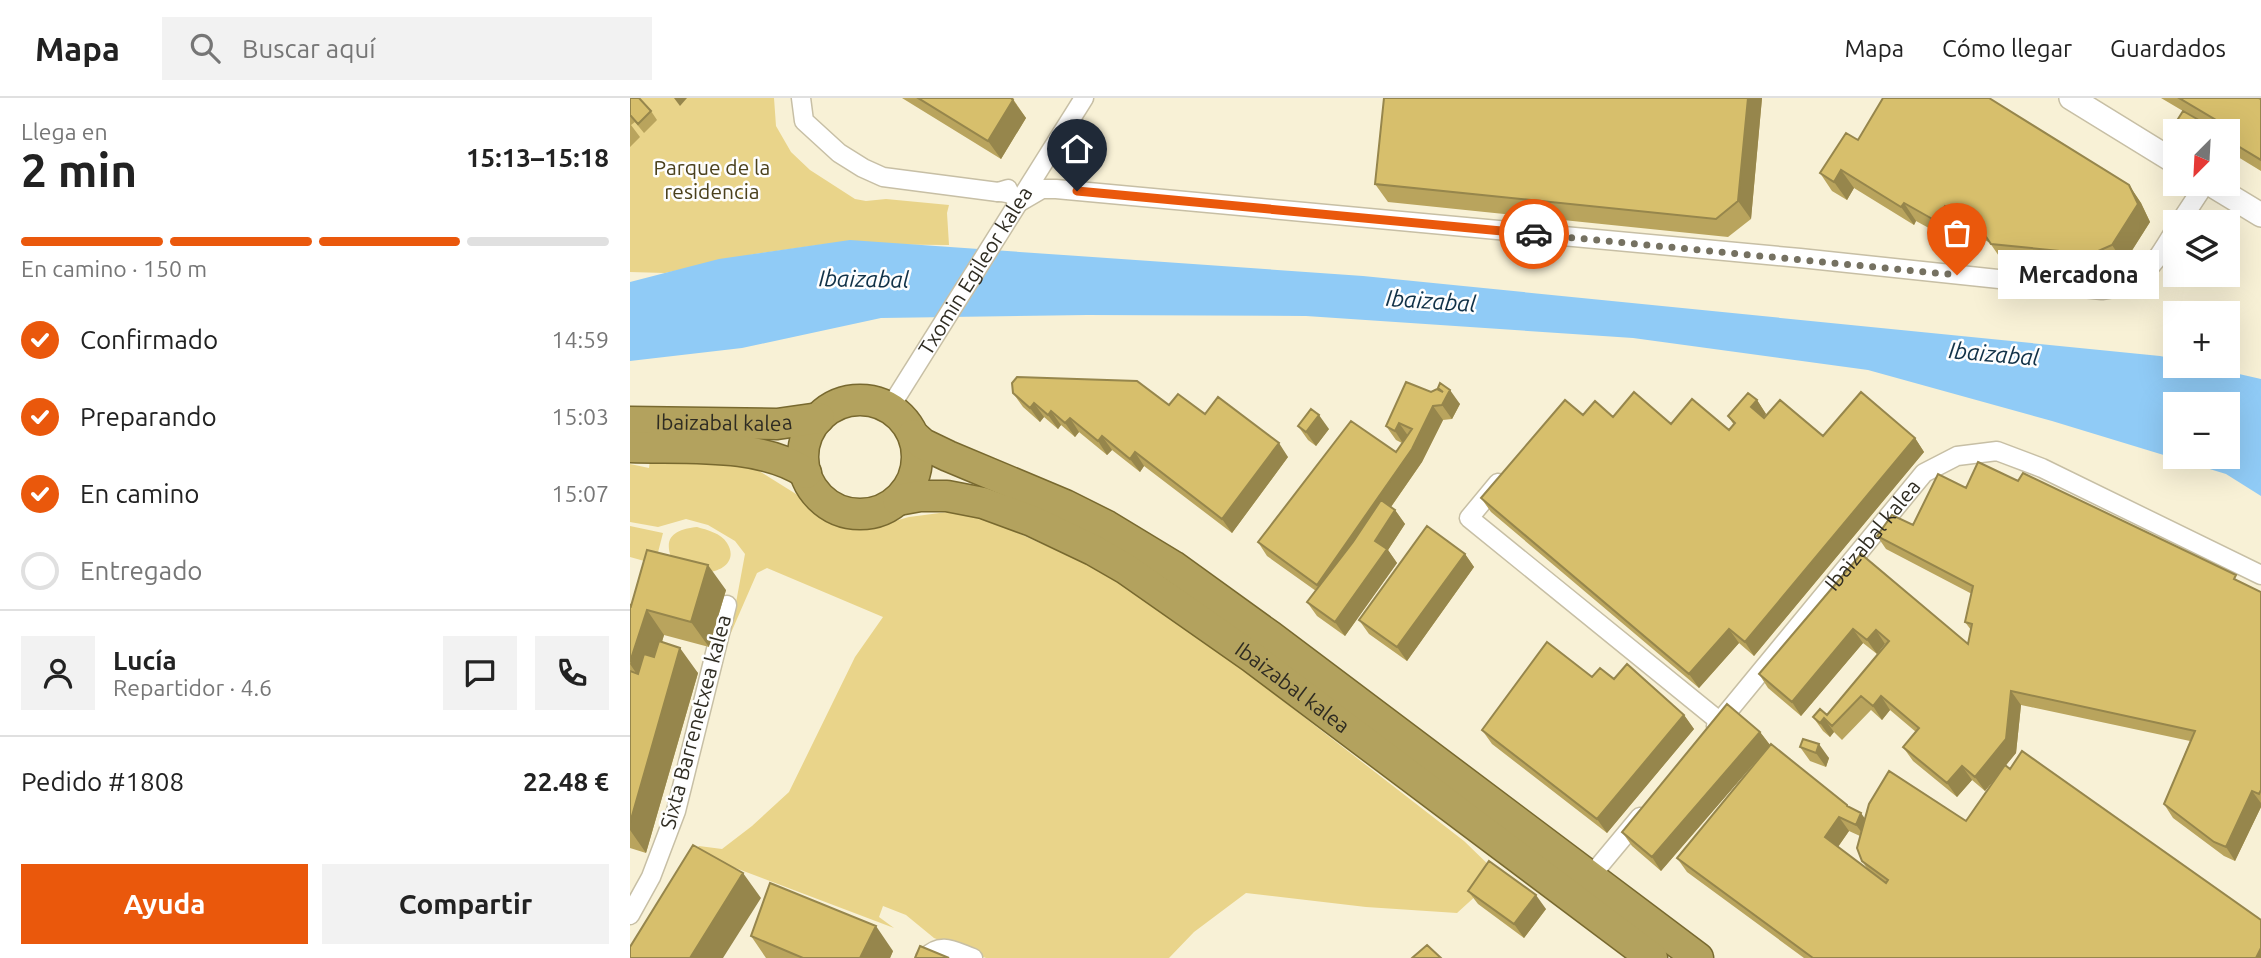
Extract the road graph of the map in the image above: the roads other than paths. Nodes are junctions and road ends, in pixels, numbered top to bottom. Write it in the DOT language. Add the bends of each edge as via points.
graph roads {
  1 [pos="802,98"];
  2 [pos="1083,98"];
  3 [pos="2071,98"];
  4 [pos="2163,155"];
  5 [pos="1037,171"];
  6 [pos="1077,191"];
  7 [pos="998,192"];
  8 [pos="2228,196"];
  9 [pos="1018,203"];
  10 [pos="2261,215"];
  11 [pos="2163,249"];
  12 [pos="889,409"];
  13 [pos="819,418"];
  14 [pos="630,422"];
  15 [pos="918,439"];
  16 [pos="630,447"];
  17 [pos="1513,465"];
  18 [pos="806,473"];
  19 [pos="898,500"];
  20 [pos="2261,575"];
  21 [pos="727,605"];
  22 [pos="1719,721"];
  23 [pos="1702,742"];
  24 [pos="1650,804"];
  25 [pos="1590,877"];
  26 [pos="630,915"];
  27 [pos="925,958"];
  28 [pos="973,958"];
  29 [pos="1652,958"];
  30 [pos="1698,958"];
  1 -- 7 [label="street, Txomin Egileor kalea" via="804,121 863,168 883,177"];
  2 -- 5 [label="street, Txomin Egileor kalea"];
  3 -- 4 [label="street"];
  5 -- 6 [label="street"];
  5 -- 7 [label="street, Txomin Egileor kalea"];
  5 -- 9 [label="street, Txomin Egileor kalea"];
  6 -- 9 [label="street" via="1042,188"];
  6 -- 11 [label="street" via="2102,290 2136,281"];
  7 -- 9 [label="street" via="1010,193"];
  8 -- 10 [label="street"];
  9 -- 12 [label="street, Txomin Egileor kalea"];
  12 -- 13 [label="highway" via="873,401 853,400 834,406"];
  12 -- 15 [label="highway"];
  13 -- 14 [label="highway, Ibaizabal kalea" via="777,424"];
  13 -- 18 [label="highway" via="803,453"];
  15 -- 19 [label="highway" via="916,470"];
  15 -- 25 [label="highway, Ibaizabal kalea" via="1066,505 1173,566"];
  16 -- 18 [label="highway, Ibaizabal kalea" via="752,452"];
  17 -- 22 [label="street" via="1469,518"];
  18 -- 19 [label="highway" via="828,504 847,512 882,510"];
  19 -- 29 [label="highway, Ibaizabal kalea" via="947,496 983,503 1032,521 1126,569 1253,658"];
  20 -- 22 [label="street, Ibaizabal kalea" via="2042,468 1997,451 1957,456 1924,473"];
  21 -- 26 [label="street, Sixta Barrenetxea kalea" via="676,811 651,877"];
  22 -- 23 [label="street, Ibaizabal kalea"];
  24 -- 25 [label="street"];
  25 -- 30 [label="highway, Ibaizabal kalea"];
  27 -- 28 [label="street" via="933,950 947,948"];
}
